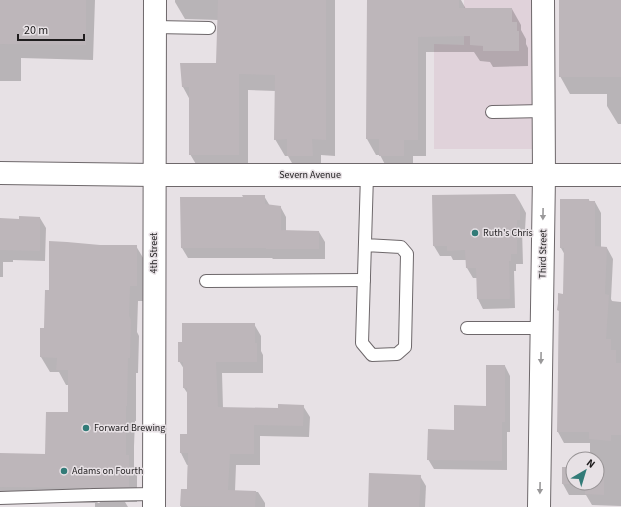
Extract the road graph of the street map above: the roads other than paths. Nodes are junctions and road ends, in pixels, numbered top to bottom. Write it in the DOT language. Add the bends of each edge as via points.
graph roads {
  1 [pos="155,0"];
  2 [pos="543,0"];
  3 [pos="155,27"];
  4 [pos="209,28"];
  5 [pos="543,111"];
  6 [pos="492,112"];
  7 [pos="0,173"];
  8 [pos="154,175"];
  9 [pos="367,175"];
  10 [pos="544,175"];
  11 [pos="621,175"];
  12 [pos="365,245"];
  13 [pos="364,280"];
  14 [pos="206,282"];
  15 [pos="467,328"];
  16 [pos="542,328"];
  17 [pos="0,498"];
  18 [pos="154,501"];
  19 [pos="539,507"];
  1 -- 3 [label="street, 4th Street"];
  2 -- 5 [label="street, Third Street"];
  3 -- 4 [label="lane"];
  3 -- 8 [label="street, 4th Street"];
  5 -- 6 [label="lane"];
  5 -- 10 [label="street, Third Street"];
  7 -- 8 [label="street, Severn Avenue"];
  8 -- 9 [label="street, Severn Avenue"];
  8 -- 18 [label="street, 4th Street"];
  9 -- 10 [label="street, Severn Avenue"];
  9 -- 12 [label="lane"];
  10 -- 11 [label="street, Severn Avenue"];
  10 -- 16 [label="street, Third Street, one-way"];
  12 -- 13 [label="lane"];
  12 -- 13 [label="lane" via="401,247 407,254 405,347 397,354 372,355 362,343"];
  13 -- 14 [label="lane"];
  15 -- 16 [label="lane"];
  16 -- 19 [label="street, Third Street, one-way"];
  17 -- 18 [label="lane" via="94,495"];
}
